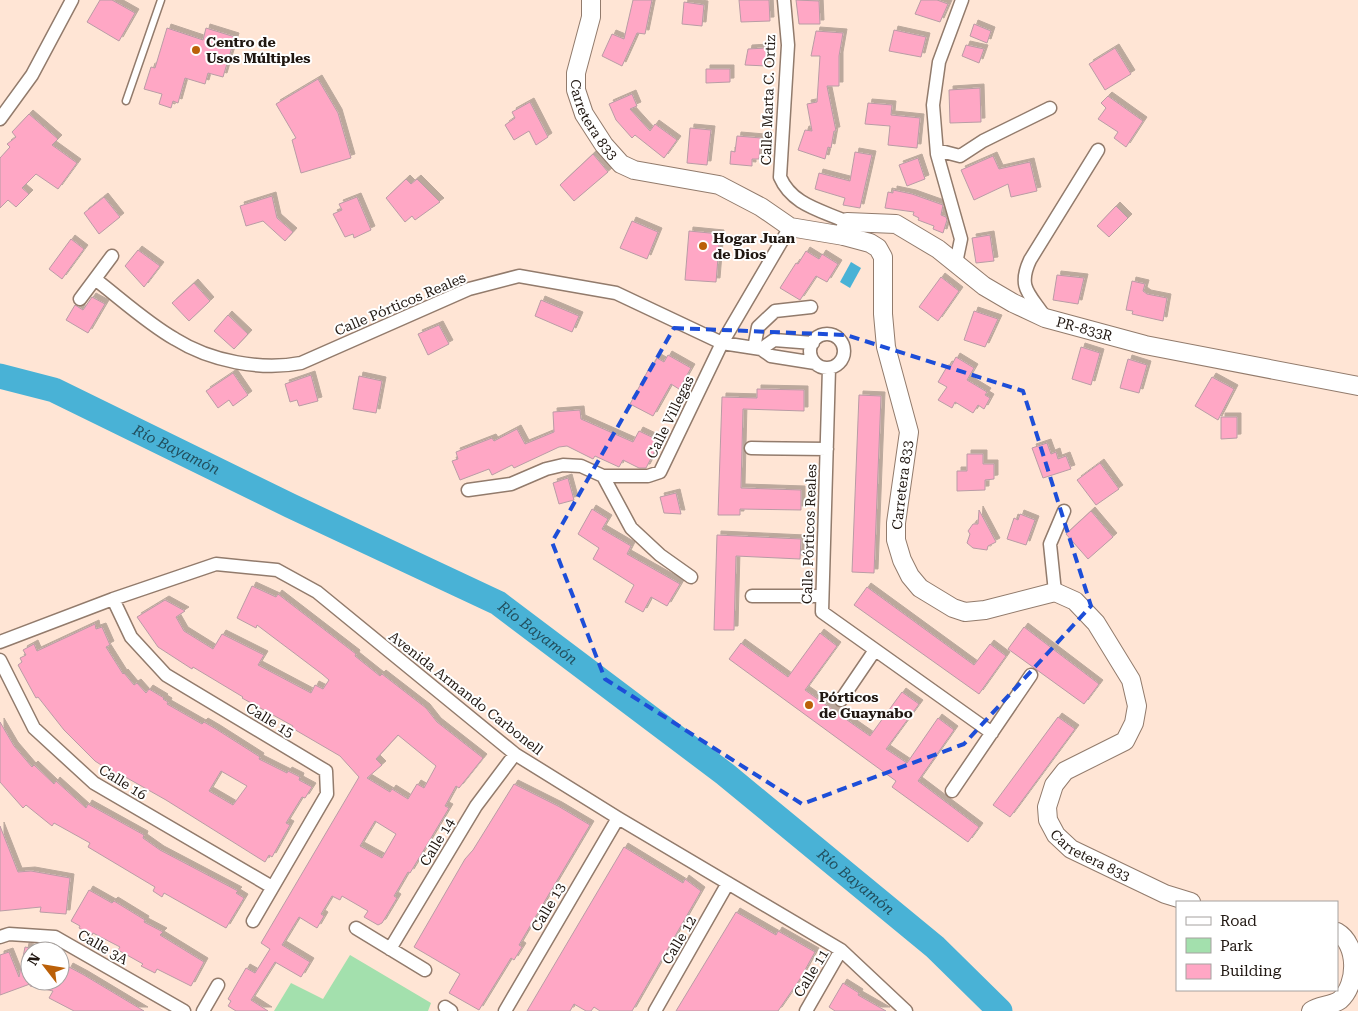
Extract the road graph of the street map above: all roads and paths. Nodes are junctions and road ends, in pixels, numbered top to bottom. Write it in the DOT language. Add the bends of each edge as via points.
graph roads {
  1 [pos="72,0"];
  2 [pos="161,0"];
  3 [pos="591,0"];
  4 [pos="784,0"];
  5 [pos="962,0"];
  6 [pos="126,101"];
  7 [pos="1050,108"];
  8 [pos="0,119"];
  9 [pos="937,150"];
  10 [pos="1098,150"];
  11 [pos="790,227"];
  12 [pos="846,229"];
  13 [pos="112,256"];
  14 [pos="956,263"];
  15 [pos="95,279"];
  16 [pos="80,299"];
  17 [pos="811,307"];
  18 [pos="1045,318"];
  19 [pos="722,343"];
  20 [pos="813,343"];
  21 [pos="758,349"];
  22 [pos="816,363"];
  23 [pos="828,368"];
  24 [pos="1358,386"];
  25 [pos="751,448"];
  26 [pos="826,449"];
  27 [pos="603,476"];
  28 [pos="468,490"];
  29 [pos="1064,512"];
  30 [pos="691,577"];
  31 [pos="1055,592"];
  32 [pos="752,596"];
  33 [pos="822,596"];
  34 [pos="113,600"];
  35 [pos="0,642"];
  36 [pos="875,650"];
  37 [pos="0,660"];
  38 [pos="1031,675"];
  39 [pos="841,700"];
  40 [pos="992,733"];
  41 [pos="515,754"];
  42 [pos="952,791"];
  43 [pos="618,818"];
  44 [pos="728,884"];
  45 [pos="272,887"];
  46 [pos="1188,901"];
  47 [pos="253,921"];
  48 [pos="356,928"];
  49 [pos="1338,932"];
  50 [pos="0,937"];
  51 [pos="390,949"];
  52 [pos="842,950"];
  53 [pos="425,970"];
  54 [pos="218,985"];
  55 [pos="184,1011"];
  56 [pos="202,1011"];
  57 [pos="505,1011"];
  58 [pos="654,1011"];
  59 [pos="806,1011"];
  60 [pos="906,1011"];
  61 [pos="1311,1011"];
  1 -- 8 [label="street" via="32,75"];
  2 -- 6 [label="lane"];
  3 -- 11 [label="street, Carretera 833" via="592,17 576,73 576,90 584,114 604,146 621,164 634,170 719,185"];
  4 -- 12 [label="street, Calle Marta C. Ortiz" via="788,45 780,177 795,199"];
  5 -- 9 [label="street" via="939,62 934,90 933,125"];
  7 -- 9 [label="street" via="960,156"];
  9 -- 14 [label="street" via="962,239"];
  10 -- 18 [label="street" via="1024,273 1023,283"];
  11 -- 12 [label="street, Carretera 833"];
  11 -- 19 [label="street, Calle Villegas"];
  12 -- 14 [label="street, PR-833R / PR-833R" via="896,224"];
  12 -- 31 [label="street, Carretera 833" via="878,248 884,257 882,314 886,347 909,432 896,540 910,576 933,597 964,612 985,610"];
  13 -- 15 [label="street"];
  14 -- 18 [label="street, PR-833R / PR-833R" via="984,286"];
  15 -- 16 [label="street"];
  15 -- 19 [label="street, Calle Pórticos Reales" via="173,339 191,348 254,364 282,367 301,363 469,289 519,276 616,293"];
  17 -- 21 [label="street" via="775,311 758,327"];
  18 -- 24 [label="street, PR-833R / PR-833R" via="1145,345"];
  19 -- 21 [label="street, Calle Pórticos Reales"];
  19 -- 27 [label="street, Calle Villegas" via="660,472 648,476"];
  20 -- 21 [label="street, Calle Pórticos Reales" via="774,340"];
  20 -- 22 [label="street" via="811,354"];
  20 -- 23 [label="street" via="827,334 842,342 843,358 836,366"];
  21 -- 22 [label="street, Calle Pórticos Reales" via="772,356"];
  22 -- 23 [label="street"];
  23 -- 26 [label="street, Calle Pórticos Reales"];
  25 -- 26 [label="street"];
  26 -- 33 [label="street, Calle Pórticos Reales"];
  27 -- 28 [label="street, Calle Villegas" via="580,466 563,465 511,484"];
  27 -- 30 [label="street" via="631,528 660,555"];
  29 -- 31 [label="street" via="1050,544"];
  31 -- 46 [label="street, Carretera 833" via="1075,601 1096,623 1131,680 1137,706 1134,723 1125,740 1065,771 1054,786 1048,820 1056,835 1071,849 1165,894"];
  32 -- 33 [label="street"];
  33 -- 36 [label="street, Calle Pórticos Reales" via="822,612"];
  34 -- 35 [label="street, Avenida Armando Carbonell"];
  34 -- 41 [label="street, Avenida Armando Carbonell" via="216,564 277,570 317,592"];
  34 -- 45 [label="street, Calle 15" via="131,637 166,675 326,772 327,794"];
  36 -- 39 [label="street"];
  36 -- 40 [label="street, Calle Pórticos Reales"];
  37 -- 45 [label="street, Calle 16" via="34,728 94,783"];
  38 -- 40 [label="street"];
  40 -- 42 [label="street"];
  41 -- 43 [label="street, Avenida Armando Carbonell"];
  41 -- 51 [label="street, Calle 14" via="476,806"];
  43 -- 44 [label="street, Avenida Armando Carbonell"];
  43 -- 57 [label="street, Calle 13"];
  44 -- 52 [label="street, Avenida Armando Carbonell"];
  44 -- 58 [label="street, Calle 12"];
  45 -- 47 [label="street"];
  48 -- 51 [label="street"];
  49 -- 61 [label="street" via="1346,936 1357,959 1356,981 1340,1001"];
  50 -- 55 [label="street, Calle 3A" via="9,934 55,937"];
  51 -- 53 [label="street"];
  52 -- 59 [label="street, Calle 11"];
  52 -- 60 [label="street, Avenida Armando Carbonell"];
  54 -- 56 [label="street"];
}
